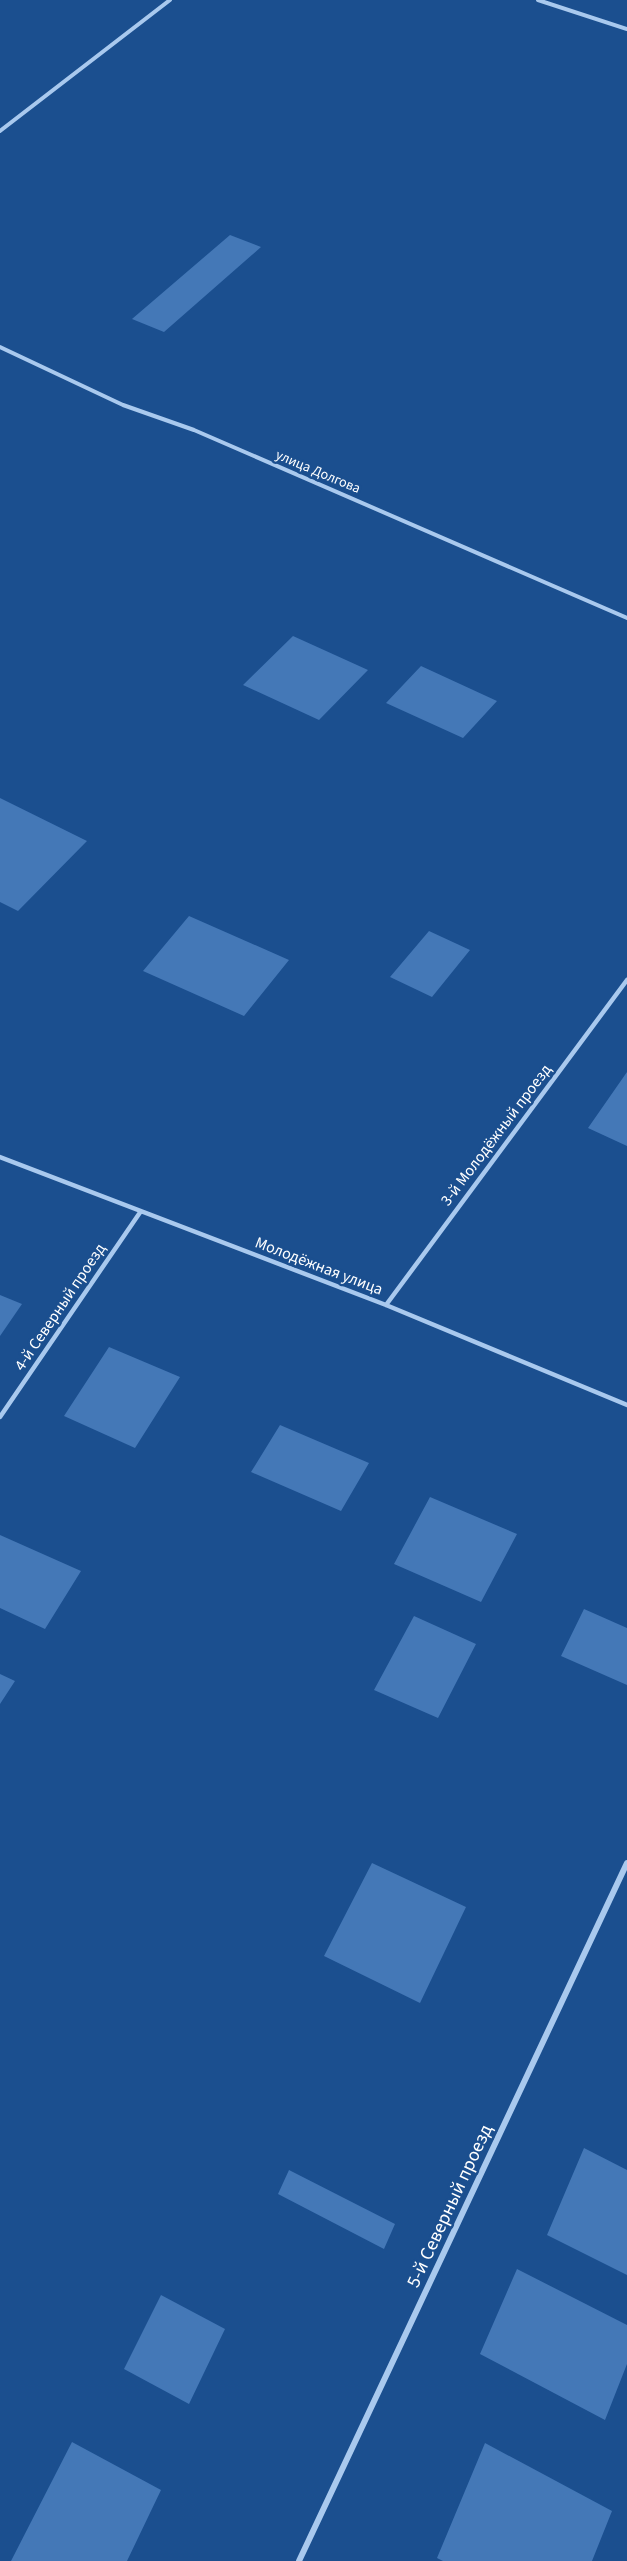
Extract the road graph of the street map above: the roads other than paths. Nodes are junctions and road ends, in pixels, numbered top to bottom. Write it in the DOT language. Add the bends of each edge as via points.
graph roads {
  1 [pos="170,0"];
  2 [pos="538,0"];
  3 [pos="627,29"];
  4 [pos="0,131"];
  5 [pos="0,347"];
  6 [pos="627,618"];
  7 [pos="627,980"];
  8 [pos="0,1157"];
  9 [pos="141,1211"];
  10 [pos="386,1305"];
  11 [pos="627,1406"];
  12 [pos="0,1417"];
  13 [pos="627,1863"];
  14 [pos="299,2561"];
  1 -- 4 [label="street"];
  2 -- 3 [label="street"];
  5 -- 6 [label="street, улица Долгова" via="123,405 194,430"];
  7 -- 10 [label="street, 3-й Молодёжный проезд"];
  8 -- 9 [label="street, Молодёжная улица"];
  9 -- 10 [label="street, Молодёжная улица"];
  9 -- 12 [label="street, 4-й Северный проезд"];
  10 -- 11 [label="street, Молодёжная улица"];
  13 -- 14 [label="street, 5-й Северный проезд"];
}
